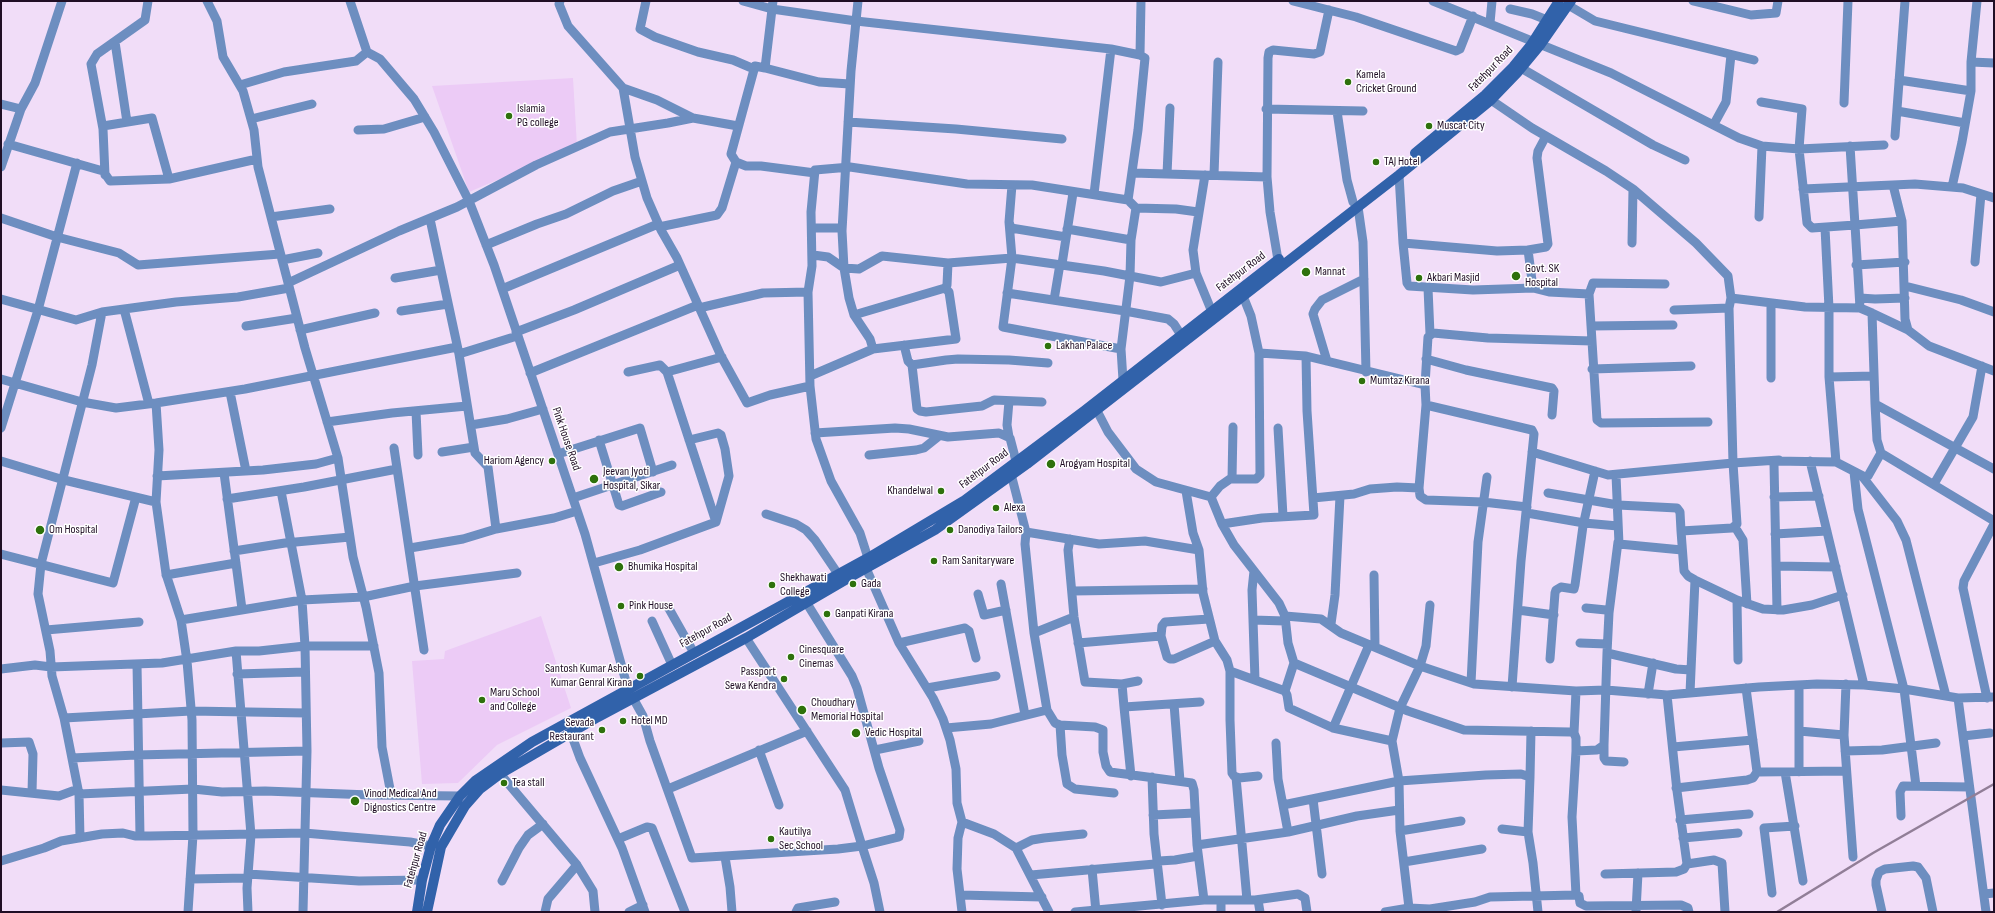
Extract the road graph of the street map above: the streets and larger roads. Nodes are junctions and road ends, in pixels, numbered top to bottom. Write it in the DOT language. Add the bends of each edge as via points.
graph roads {
  1 [pos="62,1"];
  2 [pos="148,1"];
  3 [pos="209,1"];
  4 [pos="350,1"];
  5 [pos="560,1"];
  6 [pos="646,1"];
  7 [pos="743,1"];
  8 [pos="858,1"];
  9 [pos="1141,1"];
  10 [pos="1293,1"];
  11 [pos="1433,1"];
  12 [pos="1492,1"];
  13 [pos="1559,1"];
  14 [pos="1693,1"];
  15 [pos="1778,1"];
  16 [pos="1848,1"];
  17 [pos="1905,1"];
  18 [pos="1978,1"];
  19 [pos="1570,3"];
  20 [pos="773,5"];
  21 [pos="1510,9"];
  22 [pos="1329,10"];
  23 [pos="1473,16"];
  24 [pos="1547,20"];
  25 [pos="856,21"];
  26 [pos="1490,23"];
  27 [pos="115,42"];
  28 [pos="1537,43"];
  29 [pos="1111,49"];
  30 [pos="367,52"];
  31 [pos="1140,55"];
  32 [pos="1731,55"];
  33 [pos="1754,60"];
  34 [pos="1218,62"];
  35 [pos="1971,62"];
  36 [pos="1994,63"];
  37 [pos="765,68"];
  38 [pos="1521,68"];
  39 [pos="754,69"];
  40 [pos="1899,80"];
  41 [pos="850,84"];
  42 [pos="240,86"];
  43 [pos="623,88"];
  44 [pos="1971,92"];
  45 [pos="1491,100"];
  46 [pos="1761,102"];
  47 [pos="1844,103"];
  48 [pos="1,104"];
  49 [pos="312,104"];
  50 [pos="20,108"];
  51 [pos="1170,108"];
  52 [pos="1266,109"];
  53 [pos="1338,111"];
  54 [pos="1363,111"];
  55 [pos="1897,111"];
  56 [pos="425,116"];
  57 [pos="250,118"];
  58 [pos="693,118"];
  59 [pos="128,122"];
  60 [pos="848,122"];
  61 [pos="1965,123"];
  62 [pos="1714,124"];
  63 [pos="103,126"];
  64 [pos="738,126"];
  65 [pos="631,129"];
  66 [pos="358,130"];
  67 [pos="1546,136"];
  68 [pos="1895,136"];
  69 [pos="1062,139"];
  70 [pos="8,144"];
  71 [pos="1884,145"];
  72 [pos="1762,146"];
  73 [pos="1850,146"];
  74 [pos="1799,149"];
  75 [pos="258,159"];
  76 [pos="1685,160"];
  77 [pos="736,162"];
  78 [pos="77,163"];
  79 [pos="1,167"];
  80 [pos="846,168"];
  81 [pos="815,172"];
  82 [pos="1133,173"];
  83 [pos="1167,174"];
  84 [pos="105,175"];
  85 [pos="1210,175"];
  86 [pos="1399,175"];
  87 [pos="1267,177"];
  88 [pos="169,179"];
  89 [pos="642,181"];
  90 [pos="1012,185"];
  91 [pos="1893,185"];
  92 [pos="1853,187"];
  93 [pos="1952,187"];
  94 [pos="1633,189"];
  95 [pos="1803,189"];
  96 [pos="1073,193"];
  97 [pos="1094,194"];
  98 [pos="1981,194"];
  99 [pos="1994,198"];
  100 [pos="1128,200"];
  101 [pos="469,201"];
  102 [pos="1356,205"];
  103 [pos="1136,208"];
  104 [pos="330,209"];
  105 [pos="1198,212"];
  106 [pos="271,217"];
  107 [pos="1759,217"];
  108 [pos="1,218"];
  109 [pos="430,219"];
  110 [pos="1902,221"];
  111 [pos="1009,222"];
  112 [pos="659,225"];
  113 [pos="1855,225"];
  114 [pos="812,228"];
  115 [pos="842,228"];
  116 [pos="1825,228"];
  117 [pos="1066,233"];
  118 [pos="58,237"];
  119 [pos="1131,240"];
  120 [pos="1403,243"];
  121 [pos="1632,243"];
  122 [pos="486,245"];
  123 [pos="1528,250"];
  124 [pos="318,254"];
  125 [pos="812,255"];
  126 [pos="281,257"];
  127 [pos="1012,258"];
  128 [pos="1278,260"];
  129 [pos="1904,262"];
  130 [pos="1975,262"];
  131 [pos="948,263"];
  132 [pos="1061,264"];
  133 [pos="680,265"];
  134 [pos="1856,265"];
  135 [pos="844,268"];
  136 [pos="441,270"];
  137 [pos="1196,273"];
  138 [pos="1130,276"];
  139 [pos="395,278"];
  140 [pos="1364,279"];
  141 [pos="1258,280"];
  142 [pos="1665,284"];
  143 [pos="289,285"];
  144 [pos="1905,286"];
  145 [pos="945,288"];
  146 [pos="1428,288"];
  147 [pos="1533,288"];
  148 [pos="502,289"];
  149 [pos="808,292"];
  150 [pos="1008,293"];
  151 [pos="1589,294"];
  152 [pos="1243,296"];
  153 [pos="1860,298"];
  154 [pos="1905,298"];
  155 [pos="1,299"];
  156 [pos="1054,300"];
  157 [pos="1730,303"];
  158 [pos="448,304"];
  159 [pos="1771,304"];
  160 [pos="698,307"];
  161 [pos="1829,308"];
  162 [pos="1860,308"];
  163 [pos="38,310"];
  164 [pos="124,310"];
  165 [pos="1674,310"];
  166 [pos="401,311"];
  167 [pos="1125,311"];
  168 [pos="102,312"];
  169 [pos="1212,312"];
  170 [pos="1872,312"];
  171 [pos="1994,312"];
  172 [pos="375,313"];
  173 [pos="854,315"];
  174 [pos="297,318"];
  175 [pos="1673,325"];
  176 [pos="246,326"];
  177 [pos="1591,326"];
  178 [pos="300,330"];
  179 [pos="1908,330"];
  180 [pos="517,334"];
  181 [pos="1430,334"];
  182 [pos="1181,335"];
  183 [pos="1592,341"];
  184 [pos="904,345"];
  185 [pos="1121,349"];
  186 [pos="873,350"];
  187 [pos="458,351"];
  188 [pos="1260,353"];
  189 [pos="1306,356"];
  190 [pos="722,357"];
  191 [pos="1426,359"];
  192 [pos="1327,361"];
  193 [pos="1048,363"];
  194 [pos="912,366"];
  195 [pos="1691,366"];
  196 [pos="1982,366"];
  197 [pos="1592,369"];
  198 [pos="1994,371"];
  199 [pos="628,372"];
  200 [pos="667,372"];
  201 [pos="1366,372"];
  202 [pos="530,373"];
  203 [pos="312,375"];
  204 [pos="1874,376"];
  205 [pos="1830,377"];
  206 [pos="1771,378"];
  207 [pos="1,379"];
  208 [pos="1123,380"];
  209 [pos="810,381"];
  210 [pos="14,383"];
  211 [pos="1425,385"];
  212 [pos="230,392"];
  213 [pos="1009,400"];
  214 [pos="82,402"];
  215 [pos="1042,402"];
  216 [pos="152,404"];
  217 [pos="1875,404"];
  218 [pos="1426,405"];
  219 [pos="467,406"];
  220 [pos="1095,408"];
  221 [pos="543,409"];
  222 [pos="416,411"];
  223 [pos="1552,415"];
  224 [pos="327,422"];
  225 [pos="1708,422"];
  226 [pos="471,425"];
  227 [pos="1233,426"];
  228 [pos="1,428"];
  229 [pos="1278,428"];
  230 [pos="815,432"];
  231 [pos="939,436"];
  232 [pos="1009,437"];
  233 [pos="599,440"];
  234 [pos="689,440"];
  235 [pos="1956,446"];
  236 [pos="394,448"];
  237 [pos="474,448"];
  238 [pos="442,452"];
  239 [pos="1532,452"];
  240 [pos="418,454"];
  241 [pos="558,454"];
  242 [pos="1881,454"];
  243 [pos="869,455"];
  244 [pos="338,458"];
  245 [pos="1779,460"];
  246 [pos="1,461"];
  247 [pos="1810,461"];
  248 [pos="1836,462"];
  249 [pos="1733,463"];
  250 [pos="672,465"];
  251 [pos="1013,468"];
  252 [pos="397,469"];
  253 [pos="1994,469"];
  254 [pos="246,471"];
  255 [pos="1595,471"];
  256 [pos="652,472"];
  257 [pos="1854,472"];
  258 [pos="224,473"];
  259 [pos="1616,475"];
  260 [pos="157,476"];
  261 [pos="1862,476"];
  262 [pos="1487,477"];
  263 [pos="341,479"];
  264 [pos="1232,479"];
  265 [pos="64,480"];
  266 [pos="613,484"];
  267 [pos="1934,484"];
  268 [pos="1419,488"];
  269 [pos="281,491"];
  270 [pos="1186,491"];
  271 [pos="661,492"];
  272 [pos="1548,493"];
  273 [pos="1340,496"];
  274 [pos="1774,496"];
  275 [pos="1819,496"];
  276 [pos="136,497"];
  277 [pos="1212,497"];
  278 [pos="573,498"];
  279 [pos="1313,498"];
  280 [pos="227,499"];
  281 [pos="1590,500"];
  282 [pos="156,502"];
  283 [pos="1483,502"];
  284 [pos="1618,505"];
  285 [pos="1527,510"];
  286 [pos="578,511"];
  287 [pos="766,514"];
  288 [pos="1283,516"];
  289 [pos="716,522"];
  290 [pos="1994,522"];
  291 [pos="1584,523"];
  292 [pos="1222,524"];
  293 [pos="1618,526"];
  294 [pos="1735,527"];
  295 [pos="496,529"];
  296 [pos="1681,531"];
  297 [pos="1827,531"];
  298 [pos="1026,532"];
  299 [pos="1775,534"];
  300 [pos="350,537"];
  301 [pos="1070,539"];
  302 [pos="1618,542"];
  303 [pos="290,543"];
  304 [pos="410,548"];
  305 [pos="1199,550"];
  306 [pos="1682,550"];
  307 [pos="234,551"];
  308 [pos="1,554"];
  309 [pos="236,563"];
  310 [pos="594,563"];
  311 [pos="867,563"];
  312 [pos="41,564"];
  313 [pos="1776,566"];
  314 [pos="1836,566"];
  315 [pos="1254,571"];
  316 [pos="517,572"];
  317 [pos="838,574"];
  318 [pos="166,575"];
  319 [pos="1374,576"];
  320 [pos="1695,580"];
  321 [pos="1001,584"];
  322 [pos="415,586"];
  323 [pos="1203,589"];
  324 [pos="1072,591"];
  325 [pos="978,594"];
  326 [pos="1843,595"];
  327 [pos="364,597"];
  328 [pos="302,600"];
  329 [pos="1737,600"];
  330 [pos="806,602"];
  331 [pos="1747,604"];
  332 [pos="1430,605"];
  333 [pos="668,607"];
  334 [pos="1586,608"];
  335 [pos="242,609"];
  336 [pos="1006,610"];
  337 [pos="1518,610"];
  338 [pos="1777,610"];
  339 [pos="1609,613"];
  340 [pos="1554,615"];
  341 [pos="1074,617"];
  342 [pos="1209,619"];
  343 [pos="1285,619"];
  344 [pos="181,620"];
  345 [pos="1253,620"];
  346 [pos="652,621"];
  347 [pos="139,622"];
  348 [pos="1330,624"];
  349 [pos="46,630"];
  350 [pos="1034,633"];
  351 [pos="1161,636"];
  352 [pos="746,638"];
  353 [pos="1215,641"];
  354 [pos="900,643"];
  355 [pos="1078,643"];
  356 [pos="1580,643"];
  357 [pos="304,646"];
  358 [pos="374,646"];
  359 [pos="1372,646"];
  360 [pos="1607,649"];
  361 [pos="424,650"];
  362 [pos="236,651"];
  363 [pos="694,653"];
  364 [pos="976,658"];
  365 [pos="1550,659"];
  366 [pos="1738,660"];
  367 [pos="187,661"];
  368 [pos="1294,663"];
  369 [pos="1653,663"];
  370 [pos="137,664"];
  371 [pos="672,664"];
  372 [pos="1420,666"];
  373 [pos="51,667"];
  374 [pos="1,669"];
  375 [pos="1691,670"];
  376 [pos="1230,671"];
  377 [pos="305,672"];
  378 [pos="237,674"];
  379 [pos="996,676"];
  380 [pos="1255,680"];
  381 [pos="1138,681"];
  382 [pos="1471,683"];
  383 [pos="1122,684"];
  384 [pos="1846,684"];
  385 [pos="1799,685"];
  386 [pos="1864,685"];
  387 [pos="1351,687"];
  388 [pos="1512,687"];
  389 [pos="927,688"];
  390 [pos="1746,688"];
  391 [pos="1904,689"];
  392 [pos="1606,690"];
  393 [pos="1284,691"];
  394 [pos="1576,691"];
  395 [pos="630,693"];
  396 [pos="1690,693"];
  397 [pos="1648,694"];
  398 [pos="1668,696"];
  399 [pos="1946,696"];
  400 [pos="1991,697"];
  401 [pos="1958,698"];
  402 [pos="1200,702"];
  403 [pos="1174,704"];
  404 [pos="1124,708"];
  405 [pos="1400,708"];
  406 [pos="191,710"];
  407 [pos="1047,710"];
  408 [pos="241,711"];
  409 [pos="306,713"];
  410 [pos="137,714"];
  411 [pos="1025,715"];
  412 [pos="64,718"];
  413 [pos="567,722"];
  414 [pos="1060,725"];
  415 [pos="946,728"];
  416 [pos="1333,728"];
  417 [pos="806,731"];
  418 [pos="1531,731"];
  419 [pos="1799,731"];
  420 [pos="571,733"];
  421 [pos="1574,733"];
  422 [pos="1990,733"];
  423 [pos="1844,735"];
  424 [pos="1963,736"];
  425 [pos="1753,740"];
  426 [pos="919,741"];
  427 [pos="1392,741"];
  428 [pos="1,743"];
  429 [pos="1276,743"];
  430 [pos="1936,743"];
  431 [pos="1604,744"];
  432 [pos="1673,747"];
  433 [pos="1911,747"];
  434 [pos="759,750"];
  435 [pos="875,750"];
  436 [pos="307,751"];
  437 [pos="1576,751"];
  438 [pos="1845,751"];
  439 [pos="245,753"];
  440 [pos="193,754"];
  441 [pos="140,755"];
  442 [pos="72,758"];
  443 [pos="1624,762"];
  444 [pos="497,770"];
  445 [pos="1846,770"];
  446 [pos="1757,772"];
  447 [pos="1786,772"];
  448 [pos="1799,772"];
  449 [pos="1131,776"];
  450 [pos="1258,776"];
  451 [pos="1152,777"];
  452 [pos="1236,777"];
  453 [pos="1530,777"];
  454 [pos="1180,781"];
  455 [pos="1399,782"];
  456 [pos="1916,786"];
  457 [pos="1970,787"];
  458 [pos="1676,788"];
  459 [pos="193,789"];
  460 [pos="668,789"];
  461 [pos="1,790"];
  462 [pos="79,791"];
  463 [pos="139,791"];
  464 [pos="248,792"];
  465 [pos="32,793"];
  466 [pos="1114,793"];
  467 [pos="305,794"];
  468 [pos="391,794"];
  469 [pos="460,796"];
  470 [pos="1312,799"];
  471 [pos="779,805"];
  472 [pos="1283,805"];
  473 [pos="1399,810"];
  474 [pos="1196,813"];
  475 [pos="1749,814"];
  476 [pos="1153,815"];
  477 [pos="1901,816"];
  478 [pos="1680,820"];
  479 [pos="1461,821"];
  480 [pos="962,822"];
  481 [pos="543,824"];
  482 [pos="1316,826"];
  483 [pos="1795,826"];
  484 [pos="1502,829"];
  485 [pos="1400,831"];
  486 [pos="1288,832"];
  487 [pos="1528,832"];
  488 [pos="304,833"];
  489 [pos="1738,833"];
  490 [pos="1083,834"];
  491 [pos="193,835"];
  492 [pos="251,835"];
  493 [pos="140,836"];
  494 [pos="80,838"];
  495 [pos="1242,838"];
  496 [pos="1683,838"];
  497 [pos="618,839"];
  498 [pos="1197,845"];
  499 [pos="431,846"];
  500 [pos="862,846"];
  501 [pos="1016,848"];
  502 [pos="1482,848"];
  503 [pos="1198,856"];
  504 [pos="725,857"];
  505 [pos="1853,857"];
  506 [pos="1,861"];
  507 [pos="1404,862"];
  508 [pos="1156,863"];
  509 [pos="1686,864"];
  510 [pos="577,865"];
  511 [pos="1092,869"];
  512 [pos="1638,873"];
  513 [pos="1322,874"];
  514 [pos="1605,874"];
  515 [pos="1031,875"];
  516 [pos="248,876"];
  517 [pos="304,876"];
  518 [pos="190,879"];
  519 [pos="422,880"];
  520 [pos="502,881"];
  521 [pos="1803,881"];
  522 [pos="1772,893"];
  523 [pos="1994,893"];
  524 [pos="1984,894"];
  525 [pos="960,895"];
  526 [pos="1576,895"];
  527 [pos="1537,896"];
  528 [pos="1042,897"];
  529 [pos="1204,900"];
  530 [pos="1220,900"];
  531 [pos="1246,900"];
  532 [pos="1258,900"];
  533 [pos="834,902"];
  534 [pos="1162,905"];
  535 [pos="644,908"];
  536 [pos="1178,908"];
  537 [pos="1409,908"];
  538 [pos="1636,909"];
  539 [pos="1427,910"];
  540 [pos="1096,911"];
  541 [pos="188,912"];
  542 [pos="248,912"];
  543 [pos="303,912"];
  544 [pos="417,912"];
  545 [pos="427,912"];
  546 [pos="545,912"];
  547 [pos="594,912"];
  548 [pos="629,912"];
  549 [pos="685,912"];
  550 [pos="732,912"];
  551 [pos="796,912"];
  552 [pos="880,912"];
  553 [pos="962,912"];
  554 [pos="1049,912"];
  555 [pos="1075,912"];
  556 [pos="1221,912"];
  557 [pos="1260,912"];
  558 [pos="1307,912"];
  559 [pos="1385,912"];
  560 [pos="1538,912"];
  561 [pos="1689,912"];
  562 [pos="1725,912"];
  563 [pos="1882,912"];
  564 [pos="1933,912"];
  565 [pos="1986,912"];
  1 -- 50 [label="street" via="35,83"];
  2 -- 27 [label="street" via="145,20"];
  3 -- 42 [label="street" via="217,21 223,57"];
  4 -- 30 [label="street"];
  5 -- 43 [label="street" via="568,26"];
  6 -- 39 [label="street" via="640,29 655,37 698,52 733,60"];
  7 -- 20 [label="street"];
  8 -- 25 [label="street"];
  9 -- 31 [label="street"];
  10 -- 22 [label="street"];
  11 -- 23 [label="street"];
  12 -- 26 [label="street"];
  13 -- 24 [label="street, Fatehpur Road"];
  14 -- 15 [label="street" via="1751,15 1776,13"];
  16 -- 47 [label="street"];
  17 -- 40 [label="street"];
  18 -- 35 [label="street"];
  19 -- 28 [label="street"];
  19 -- 32 [label="street" via="1595,21"];
  20 -- 25 [label="street"];
  20 -- 37 [label="street"];
  21 -- 24 [label="street"];
  22 -- 23 [label="street" via="1456,51 1460,49"];
  22 -- 52 [label="street" via="1320,52 1269,52"];
  23 -- 26 [label="street"];
  24 -- 28 [label="street, Fatehpur Road"];
  25 -- 29 [label="street"];
  25 -- 41 [label="street"];
  26 -- 28 [label="street"];
  27 -- 59 [label="street"];
  27 -- 63 [label="street" via="97,54 91,64"];
  28 -- 38 [label="street"];
  28 -- 62 [label="street" via="1611,73"];
  28 -- 102 [label="street, Fatehpur Road" via="1485,95"];
  29 -- 31 [label="street"];
  29 -- 97 [label="street"];
  30 -- 42 [label="street" via="356,61 284,72"];
  30 -- 56 [label="street, Pink House Road" via="380,59"];
  31 -- 82 [label="street" via="1145,58"];
  32 -- 33 [label="street"];
  32 -- 62 [label="street" via="1726,102"];
  34 -- 85 [label="street"];
  35 -- 36 [label="street"];
  35 -- 44 [label="street"];
  37 -- 39 [label="street" via="755,66"];
  37 -- 41 [label="street" via="819,82"];
  38 -- 45 [label="street"];
  38 -- 76 [label="street" via="1654,145"];
  39 -- 64 [label="street"];
  40 -- 44 [label="street"];
  40 -- 55 [label="street"];
  41 -- 60 [label="street"];
  42 -- 57 [label="street"];
  43 -- 58 [label="street" via="657,100"];
  43 -- 65 [label="street"];
  44 -- 61 [label="street"];
  45 -- 67 [label="street"];
  45 -- 86 [label="street"];
  46 -- 74 [label="street" via="1802,108"];
  48 -- 50 [label="street"];
  49 -- 57 [label="street"];
  50 -- 70 [label="street"];
  51 -- 83 [label="street"];
  52 -- 53 [label="street"];
  52 -- 87 [label="street"];
  53 -- 54 [label="street"];
  53 -- 102 [label="street" via="1347,180"];
  55 -- 61 [label="street"];
  55 -- 68 [label="street"];
  56 -- 66 [label="street" via="384,129"];
  56 -- 101 [label="street, Pink House Road"];
  57 -- 75 [label="street"];
  58 -- 64 [label="street"];
  58 -- 65 [label="street"];
  59 -- 63 [label="street"];
  59 -- 88 [label="street" via="152,118"];
  60 -- 69 [label="street"];
  60 -- 80 [label="street"];
  61 -- 93 [label="street"];
  62 -- 72 [label="street" via="1739,138"];
  63 -- 84 [label="street"];
  64 -- 77 [label="street" via="731,154"];
  65 -- 89 [label="street"];
  65 -- 101 [label="street" via="610,132"];
  67 -- 94 [label="street"];
  67 -- 123 [label="street" via="1538,150 1537,158 1548,244 1546,247"];
  70 -- 78 [label="street"];
  70 -- 79 [label="street"];
  71 -- 73 [label="street"];
  72 -- 74 [label="street"];
  72 -- 107 [label="street"];
  73 -- 74 [label="street"];
  73 -- 92 [label="street"];
  74 -- 95 [label="street"];
  75 -- 88 [label="street"];
  75 -- 106 [label="street"];
  77 -- 81 [label="street" via="746,166"];
  77 -- 112 [label="street" via="722,208 717,215"];
  78 -- 84 [label="street" via="103,171"];
  78 -- 118 [label="street"];
  80 -- 81 [label="street"];
  80 -- 90 [label="street" via="967,184"];
  80 -- 115 [label="street"];
  81 -- 114 [label="street"];
  82 -- 83 [label="street"];
  82 -- 100 [label="street"];
  83 -- 85 [label="street"];
  84 -- 88 [label="street" via="110,181"];
  85 -- 87 [label="street"];
  85 -- 105 [label="street"];
  86 -- 102 [label="street"];
  86 -- 120 [label="street"];
  87 -- 128 [label="street"];
  89 -- 112 [label="street"];
  89 -- 122 [label="street"];
  90 -- 96 [label="street" via="1032,185"];
  90 -- 111 [label="street"];
  91 -- 92 [label="street"];
  91 -- 93 [label="street"];
  91 -- 110 [label="street"];
  92 -- 95 [label="street"];
  92 -- 113 [label="street"];
  93 -- 98 [label="street"];
  94 -- 121 [label="street"];
  94 -- 157 [label="street" via="1696,243 1728,276"];
  95 -- 116 [label="street" via="1809,227"];
  96 -- 97 [label="street"];
  96 -- 117 [label="street"];
  97 -- 100 [label="street"];
  98 -- 99 [label="street"];
  98 -- 130 [label="street"];
  100 -- 103 [label="street"];
  101 -- 109 [label="street"];
  101 -- 122 [label="street, Pink House Road"];
  102 -- 128 [label="street, Fatehpur Road"];
  102 -- 140 [label="street" via="1363,242"];
  102 -- 141 [label="street"];
  103 -- 105 [label="street"];
  103 -- 119 [label="street"];
  104 -- 106 [label="street"];
  105 -- 137 [label="street" via="1193,250"];
  106 -- 126 [label="street"];
  108 -- 118 [label="street"];
  109 -- 136 [label="street"];
  109 -- 143 [label="street"];
  110 -- 113 [label="street"];
  110 -- 129 [label="street"];
  111 -- 117 [label="street" via="1011,228"];
  111 -- 127 [label="street"];
  112 -- 133 [label="street"];
  112 -- 148 [label="street"];
  113 -- 116 [label="street"];
  113 -- 134 [label="street"];
  114 -- 115 [label="street"];
  114 -- 125 [label="street"];
  115 -- 135 [label="street"];
  116 -- 161 [label="street"];
  117 -- 119 [label="street"];
  117 -- 132 [label="street"];
  118 -- 126 [label="street" via="119,253 138,265"];
  118 -- 163 [label="street"];
  119 -- 138 [label="street"];
  120 -- 123 [label="street" via="1497,251"];
  120 -- 146 [label="street" via="1407,283 1409,286"];
  122 -- 148 [label="street, Pink House Road"];
  123 -- 147 [label="street"];
  124 -- 126 [label="street"];
  125 -- 135 [label="street" via="828,257"];
  125 -- 149 [label="street"];
  126 -- 143 [label="street"];
  127 -- 131 [label="street"];
  127 -- 132 [label="street"];
  127 -- 150 [label="street"];
  128 -- 141 [label="street, Fatehpur Road"];
  129 -- 134 [label="street"];
  129 -- 144 [label="street"];
  131 -- 135 [label="street" via="882,256 859,269"];
  131 -- 145 [label="street"];
  132 -- 138 [label="street"];
  132 -- 156 [label="street"];
  133 -- 160 [label="street"];
  133 -- 180 [label="street"];
  134 -- 153 [label="street"];
  135 -- 173 [label="street"];
  136 -- 139 [label="street"];
  136 -- 158 [label="street"];
  137 -- 138 [label="street" via="1161,282"];
  137 -- 169 [label="street"];
  138 -- 167 [label="street"];
  140 -- 192 [label="street" via="1322,300 1315,309 1313,314"];
  140 -- 201 [label="street"];
  141 -- 152 [label="street"];
  141 -- 169 [label="street, Fatehpur Road"];
  142 -- 151 [label="street" via="1593,283"];
  143 -- 164 [label="street" via="238,297 176,302"];
  143 -- 174 [label="street"];
  144 -- 154 [label="street"];
  144 -- 171 [label="street"];
  145 -- 173 [label="street"];
  145 -- 184 [label="street" via="949,292 956,339"];
  146 -- 147 [label="street"];
  146 -- 181 [label="street"];
  147 -- 151 [label="street" via="1549,292"];
  148 -- 180 [label="street, Pink House Road"];
  149 -- 160 [label="street" via="763,293"];
  149 -- 209 [label="street"];
  150 -- 156 [label="street"];
  150 -- 185 [label="street" via="1003,327"];
  151 -- 177 [label="street"];
  152 -- 188 [label="street"];
  152 -- 220 [label="street"];
  153 -- 154 [label="street"];
  153 -- 162 [label="street"];
  154 -- 179 [label="street"];
  155 -- 163 [label="street"];
  156 -- 167 [label="street"];
  157 -- 159 [label="street"];
  157 -- 165 [label="street"];
  157 -- 249 [label="street"];
  158 -- 166 [label="street"];
  158 -- 187 [label="street"];
  159 -- 161 [label="street"];
  159 -- 206 [label="street"];
  160 -- 190 [label="street"];
  160 -- 202 [label="street"];
  161 -- 162 [label="street"];
  161 -- 205 [label="street"];
  162 -- 170 [label="street"];
  163 -- 168 [label="street" via="76,320"];
  163 -- 210 [label="street"];
  164 -- 168 [label="street"];
  164 -- 216 [label="street"];
  167 -- 182 [label="street" via="1171,321"];
  167 -- 185 [label="street"];
  168 -- 214 [label="street"];
  169 -- 182 [label="street, Fatehpur Road"];
  170 -- 179 [label="street"];
  170 -- 204 [label="street"];
  172 -- 178 [label="street"];
  173 -- 186 [label="street" via="870,339"];
  174 -- 176 [label="street"];
  174 -- 178 [label="street"];
  175 -- 177 [label="street"];
  177 -- 183 [label="street"];
  178 -- 203 [label="street"];
  179 -- 196 [label="street" via="1928,346"];
  180 -- 187 [label="street"];
  180 -- 202 [label="street, Pink House Road"];
  181 -- 183 [label="street"];
  181 -- 191 [label="street"];
  182 -- 208 [label="street, Fatehpur Road"];
  183 -- 197 [label="street"];
  184 -- 186 [label="street"];
  184 -- 194 [label="street"];
  185 -- 208 [label="street"];
  186 -- 209 [label="street"];
  187 -- 203 [label="street"];
  187 -- 219 [label="street"];
  188 -- 189 [label="street"];
  188 -- 264 [label="street" via="1260,475 1256,478"];
  189 -- 192 [label="street"];
  189 -- 279 [label="street"];
  190 -- 200 [label="street"];
  190 -- 209 [label="street" via="746,403"];
  191 -- 211 [label="street"];
  191 -- 223 [label="street" via="1552,388"];
  192 -- 201 [label="street"];
  193 -- 194 [label="street" via="952,360"];
  194 -- 213 [label="street" via="917,409 920,411 982,406 994,400"];
  195 -- 197 [label="street"];
  196 -- 198 [label="street"];
  196 -- 235 [label="street" via="1972,417"];
  197 -- 225 [label="street" via="1596,415 1601,423"];
  199 -- 200 [label="street" via="660,366"];
  200 -- 234 [label="street"];
  201 -- 211 [label="street"];
  202 -- 221 [label="street, Pink House Road"];
  203 -- 212 [label="street"];
  203 -- 224 [label="street"];
  204 -- 205 [label="street"];
  204 -- 217 [label="street"];
  205 -- 248 [label="street"];
  207 -- 210 [label="street"];
  208 -- 220 [label="street, Fatehpur Road"];
  209 -- 230 [label="street"];
  210 -- 214 [label="street"];
  210 -- 228 [label="street"];
  211 -- 218 [label="street"];
  212 -- 216 [label="street"];
  212 -- 254 [label="street"];
  213 -- 215 [label="street"];
  213 -- 232 [label="street"];
  214 -- 216 [label="street" via="116,408"];
  214 -- 265 [label="street"];
  216 -- 260 [label="street" via="159,450"];
  217 -- 235 [label="street"];
  217 -- 242 [label="street" via="1877,440"];
  218 -- 239 [label="street" via="1532,430"];
  218 -- 268 [label="street"];
  219 -- 222 [label="street"];
  219 -- 226 [label="street"];
  220 -- 251 [label="street, Fatehpur Road"];
  220 -- 251 [label="street"];
  220 -- 270 [label="street" via="1115,442 1136,469 1156,482"];
  221 -- 226 [label="street"];
  221 -- 241 [label="street, Pink House Road"];
  222 -- 224 [label="street"];
  222 -- 240 [label="street"];
  224 -- 244 [label="street"];
  226 -- 237 [label="street"];
  227 -- 264 [label="street"];
  229 -- 288 [label="street"];
  230 -- 231 [label="street" via="895,428"];
  230 -- 311 [label="street" via="831,481 860,533"];
  231 -- 232 [label="street" via="999,434"];
  231 -- 243 [label="street" via="924,448"];
  232 -- 251 [label="street"];
  233 -- 241 [label="street"];
  233 -- 256 [label="street" via="640,428"];
  233 -- 266 [label="street"];
  234 -- 289 [label="street"];
  234 -- 289 [label="street" via="718,433 721,435 728,476"];
  235 -- 253 [label="street"];
  235 -- 267 [label="street"];
  236 -- 252 [label="street"];
  237 -- 238 [label="street"];
  237 -- 295 [label="street" via="477,457 488,467"];
  239 -- 255 [label="street"];
  239 -- 285 [label="street"];
  241 -- 278 [label="street, Pink House Road"];
  242 -- 261 [label="street" via="1868,476"];
  242 -- 267 [label="street"];
  244 -- 254 [label="street" via="316,464"];
  244 -- 263 [label="street"];
  245 -- 247 [label="street"];
  245 -- 249 [label="street"];
  245 -- 274 [label="street" via="1774,464"];
  246 -- 265 [label="street"];
  247 -- 248 [label="street"];
  247 -- 275 [label="street"];
  248 -- 257 [label="street"];
  249 -- 259 [label="street"];
  249 -- 294 [label="street" via="1737,521"];
  250 -- 256 [label="street"];
  251 -- 298 [label="street"];
  251 -- 311 [label="street, Fatehpur Road"];
  252 -- 263 [label="street"];
  252 -- 304 [label="street"];
  254 -- 258 [label="street"];
  255 -- 259 [label="street"];
  255 -- 281 [label="street"];
  256 -- 266 [label="street"];
  257 -- 261 [label="street"];
  257 -- 391 [label="street" via="1858,509"];
  258 -- 260 [label="street"];
  258 -- 280 [label="street"];
  259 -- 284 [label="street"];
  260 -- 282 [label="street"];
  261 -- 399 [label="street" via="1897,521 1906,540"];
  262 -- 283 [label="street"];
  263 -- 269 [label="street"];
  263 -- 300 [label="street"];
  264 -- 277 [label="street" via="1223,482"];
  265 -- 276 [label="street"];
  265 -- 312 [label="street"];
  266 -- 271 [label="street" via="620,506"];
  266 -- 278 [label="street"];
  267 -- 290 [label="street"];
  268 -- 273 [label="street" via="1370,489"];
  268 -- 283 [label="street" via="1420,496 1426,500"];
  269 -- 280 [label="street"];
  269 -- 303 [label="street"];
  270 -- 277 [label="street"];
  270 -- 305 [label="street" via="1193,534"];
  272 -- 281 [label="street"];
  273 -- 279 [label="street"];
  273 -- 348 [label="street" via="1336,595"];
  274 -- 275 [label="street"];
  274 -- 299 [label="street"];
  275 -- 297 [label="street"];
  276 -- 282 [label="street"];
  276 -- 312 [label="street" via="113,583"];
  277 -- 292 [label="street"];
  278 -- 286 [label="street, Pink House Road"];
  279 -- 288 [label="street" via="1314,515"];
  280 -- 307 [label="street"];
  281 -- 284 [label="street"];
  281 -- 291 [label="street"];
  282 -- 318 [label="street"];
  283 -- 285 [label="street"];
  283 -- 382 [label="street" via="1474,592"];
  284 -- 293 [label="street"];
  284 -- 296 [label="street" via="1677,508 1680,512"];
  285 -- 291 [label="street"];
  285 -- 337 [label="street"];
  286 -- 295 [label="street"];
  286 -- 310 [label="street, Pink House Road"];
  287 -- 317 [label="street" via="806,530"];
  288 -- 292 [label="street"];
  289 -- 310 [label="street" via="640,550"];
  290 -- 400 [label="street" via="1964,581 1963,588"];
  291 -- 293 [label="street"];
  291 -- 340 [label="street" via="1574,589 1561,587 1556,590"];
  292 -- 315 [label="street"];
  293 -- 302 [label="street"];
  294 -- 296 [label="street"];
  294 -- 331 [label="street" via="1742,540"];
  295 -- 304 [label="street"];
  296 -- 306 [label="street"];
  297 -- 299 [label="street"];
  297 -- 314 [label="street"];
  298 -- 301 [label="street"];
  298 -- 350 [label="street"];
  299 -- 313 [label="street"];
  300 -- 303 [label="street"];
  300 -- 327 [label="street"];
  301 -- 305 [label="street" via="1099,544 1145,541"];
  301 -- 324 [label="street" via="1068,550"];
  302 -- 306 [label="street" via="1621,545"];
  302 -- 339 [label="street"];
  303 -- 307 [label="street"];
  303 -- 328 [label="street"];
  304 -- 322 [label="street"];
  305 -- 323 [label="street"];
  306 -- 320 [label="street" via="1684,571"];
  307 -- 309 [label="street"];
  308 -- 312 [label="street"];
  309 -- 318 [label="street"];
  309 -- 335 [label="street"];
  310 -- 395 [label="street, Pink House Road"];
  311 -- 317 [label="street, Fatehpur Road"];
  311 -- 330 [label="street"];
  311 -- 354 [label="street"];
  312 -- 349 [label="street" via="38,594"];
  313 -- 314 [label="street"];
  313 -- 338 [label="street"];
  314 -- 326 [label="street"];
  315 -- 343 [label="street" via="1279,604"];
  315 -- 345 [label="street"];
  316 -- 322 [label="street"];
  317 -- 363 [label="street, Fatehpur Road"];
  318 -- 344 [label="street"];
  319 -- 359 [label="street"];
  320 -- 329 [label="street"];
  320 -- 375 [label="street"];
  321 -- 336 [label="street"];
  322 -- 327 [label="street"];
  322 -- 361 [label="street"];
  323 -- 324 [label="street"];
  323 -- 342 [label="street"];
  324 -- 341 [label="street"];
  325 -- 336 [label="street" via="984,615"];
  326 -- 338 [label="street" via="1812,605"];
  326 -- 386 [label="street"];
  327 -- 328 [label="street"];
  327 -- 358 [label="street"];
  328 -- 335 [label="street"];
  328 -- 357 [label="street"];
  329 -- 331 [label="street"];
  329 -- 366 [label="street"];
  330 -- 352 [label="street"];
  330 -- 435 [label="street" via="852,676"];
  331 -- 338 [label="street"];
  332 -- 372 [label="street" via="1428,637"];
  333 -- 363 [label="street"];
  334 -- 339 [label="street" via="1606,610"];
  335 -- 344 [label="street"];
  336 -- 411 [label="street"];
  337 -- 340 [label="street"];
  337 -- 388 [label="street"];
  339 -- 360 [label="street"];
  340 -- 365 [label="street"];
  341 -- 350 [label="street"];
  341 -- 355 [label="street"];
  342 -- 351 [label="street" via="1165,622"];
  342 -- 353 [label="street"];
  343 -- 345 [label="street"];
  343 -- 348 [label="street" via="1321,619"];
  343 -- 368 [label="street"];
  344 -- 367 [label="street"];
  345 -- 380 [label="street"];
  346 -- 371 [label="street"];
  347 -- 349 [label="street"];
  348 -- 359 [label="street" via="1341,633"];
  349 -- 373 [label="street"];
  350 -- 407 [label="street"];
  351 -- 353 [label="street" via="1167,657 1170,659"];
  351 -- 355 [label="street"];
  352 -- 395 [label="street"];
  352 -- 417 [label="street"];
  353 -- 376 [label="street" via="1225,656"];
  354 -- 364 [label="street" via="966,628"];
  354 -- 389 [label="street"];
  355 -- 383 [label="street" via="1085,682"];
  356 -- 360 [label="street"];
  357 -- 358 [label="street"];
  357 -- 362 [label="street"];
  357 -- 377 [label="street"];
  358 -- 468 [label="street" via="379,673 382,747"];
  359 -- 372 [label="street"];
  359 -- 387 [label="street"];
  360 -- 369 [label="street"];
  360 -- 392 [label="street"];
  362 -- 367 [label="street"];
  362 -- 378 [label="street"];
  363 -- 371 [label="street, Fatehpur Road"];
  367 -- 370 [label="street"];
  367 -- 406 [label="street"];
  368 -- 387 [label="street"];
  368 -- 393 [label="street"];
  369 -- 375 [label="street"];
  369 -- 397 [label="street"];
  370 -- 373 [label="street"];
  370 -- 410 [label="street"];
  371 -- 395 [label="street, Fatehpur Road"];
  372 -- 382 [label="street"];
  372 -- 405 [label="street"];
  373 -- 374 [label="street" via="35,665"];
  373 -- 412 [label="street"];
  375 -- 396 [label="street"];
  376 -- 380 [label="street"];
  376 -- 452 [label="street" via="1231,758 1232,773"];
  377 -- 378 [label="street"];
  377 -- 409 [label="street"];
  378 -- 408 [label="street"];
  379 -- 389 [label="street"];
  380 -- 393 [label="street"];
  381 -- 383 [label="street"];
  382 -- 388 [label="street"];
  383 -- 404 [label="street"];
  384 -- 385 [label="street"];
  384 -- 386 [label="street"];
  384 -- 423 [label="street"];
  385 -- 390 [label="street"];
  385 -- 419 [label="street"];
  386 -- 391 [label="street"];
  387 -- 405 [label="street"];
  387 -- 416 [label="street"];
  388 -- 394 [label="street"];
  389 -- 415 [label="street" via="934,698"];
  390 -- 396 [label="street"];
  390 -- 425 [label="street"];
  391 -- 399 [label="street"];
  391 -- 433 [label="street"];
  392 -- 394 [label="street"];
  392 -- 397 [label="street"];
  392 -- 431 [label="street"];
  393 -- 416 [label="street" via="1287,695 1288,708"];
  394 -- 421 [label="street"];
  395 -- 413 [label="street, Fatehpur Road"];
  395 -- 420 [label="street"];
  395 -- 460 [label="street, Pink House Road" via="643,716"];
  396 -- 398 [label="street"];
  397 -- 398 [label="street"];
  398 -- 432 [label="street"];
  399 -- 401 [label="street"];
  400 -- 401 [label="street"];
  401 -- 424 [label="street"];
  402 -- 403 [label="street"];
  403 -- 404 [label="street"];
  403 -- 454 [label="street"];
  404 -- 449 [label="street"];
  405 -- 418 [label="street" via="1464,730"];
  405 -- 427 [label="street"];
  406 -- 408 [label="street"];
  406 -- 410 [label="street"];
  406 -- 440 [label="street"];
  407 -- 411 [label="street"];
  407 -- 414 [label="street" via="1055,723"];
  408 -- 409 [label="street"];
  408 -- 439 [label="street"];
  409 -- 436 [label="street"];
  410 -- 412 [label="street"];
  410 -- 441 [label="street"];
  411 -- 415 [label="street" via="991,724"];
  412 -- 442 [label="street"];
  413 -- 420 [label="street"];
  413 -- 444 [label="street, Fatehpur Road"];
  414 -- 449 [label="street" via="1103,730 1103,752 1108,770 1115,774"];
  414 -- 466 [label="street" via="1062,755 1068,784 1075,789"];
  415 -- 480 [label="street" via="956,769 957,803"];
  416 -- 427 [label="street"];
  417 -- 434 [label="street"];
  417 -- 500 [label="street" via="845,790"];
  418 -- 421 [label="street"];
  418 -- 453 [label="street"];
  419 -- 423 [label="street"];
  419 -- 448 [label="street"];
  420 -- 444 [label="street"];
  420 -- 497 [label="street"];
  421 -- 437 [label="street"];
  422 -- 424 [label="street"];
  423 -- 438 [label="street"];
  424 -- 457 [label="street"];
  425 -- 432 [label="street"];
  425 -- 446 [label="street"];
  426 -- 435 [label="street"];
  427 -- 455 [label="street"];
  428 -- 465 [label="street" via="29,742 33,754"];
  429 -- 472 [label="street" via="1278,779"];
  430 -- 433 [label="street"];
  431 -- 437 [label="street" via="1597,750"];
  431 -- 443 [label="street" via="1606,761"];
  432 -- 458 [label="street"];
  433 -- 438 [label="street"];
  433 -- 456 [label="street"];
  434 -- 460 [label="street"];
  434 -- 471 [label="street"];
  435 -- 500 [label="street" via="900,834 895,839"];
  436 -- 439 [label="street"];
  436 -- 467 [label="street"];
  437 -- 526 [label="street" via="1572,818"];
  438 -- 445 [label="street"];
  439 -- 440 [label="street"];
  439 -- 464 [label="street"];
  440 -- 441 [label="street"];
  440 -- 459 [label="street"];
  441 -- 442 [label="street"];
  441 -- 463 [label="street"];
  442 -- 462 [label="street"];
  444 -- 469 [label="street, Fatehpur Road" via="474,781"];
  444 -- 481 [label="street"];
  444 -- 545 [label="street" via="465,806 441,847"];
  445 -- 448 [label="street"];
  445 -- 505 [label="street"];
  446 -- 447 [label="street"];
  446 -- 458 [label="street" via="1753,778 1747,780"];
  447 -- 448 [label="street"];
  447 -- 483 [label="street"];
  449 -- 451 [label="street"];
  450 -- 452 [label="street"];
  451 -- 454 [label="street"];
  451 -- 476 [label="street"];
  452 -- 495 [label="street"];
  453 -- 455 [label="street" via="1521,774 1486,775"];
  453 -- 487 [label="street"];
  454 -- 474 [label="street" via="1192,783 1194,786"];
  455 -- 470 [label="street"];
  455 -- 473 [label="street"];
  456 -- 457 [label="street"];
  456 -- 477 [label="street" via="1903,786 1900,792"];
  457 -- 524 [label="street"];
  458 -- 478 [label="street"];
  459 -- 463 [label="street"];
  459 -- 464 [label="street"];
  459 -- 491 [label="street"];
  460 -- 504 [label="street, Pink House Road" via="692,858"];
  461 -- 465 [label="street"];
  462 -- 463 [label="street"];
  462 -- 465 [label="street" via="59,796"];
  462 -- 494 [label="street"];
  463 -- 493 [label="street"];
  464 -- 467 [label="street"];
  464 -- 492 [label="street"];
  467 -- 468 [label="street"];
  467 -- 488 [label="street"];
  468 -- 469 [label="street"];
  469 -- 499 [label="street, Fatehpur Road" via="440,825"];
  470 -- 472 [label="street"];
  470 -- 482 [label="street"];
  472 -- 486 [label="street"];
  473 -- 482 [label="street" via="1357,816"];
  473 -- 485 [label="street"];
  474 -- 476 [label="street"];
  474 -- 498 [label="street"];
  475 -- 478 [label="street"];
  476 -- 508 [label="street"];
  478 -- 496 [label="street"];
  479 -- 485 [label="street"];
  480 -- 501 [label="street" via="994,834"];
  480 -- 525 [label="street" via="956,869"];
  481 -- 510 [label="street"];
  481 -- 520 [label="street" via="528,835 518,848"];
  482 -- 486 [label="street"];
  482 -- 513 [label="street"];
  483 -- 521 [label="street"];
  483 -- 522 [label="street" via="1764,828"];
  484 -- 487 [label="street"];
  485 -- 507 [label="street"];
  486 -- 495 [label="street"];
  487 -- 527 [label="street"];
  488 -- 492 [label="street"];
  488 -- 499 [label="street"];
  488 -- 517 [label="street"];
  489 -- 496 [label="street"];
  490 -- 501 [label="street" via="1032,840"];
  491 -- 492 [label="street"];
  491 -- 493 [label="street"];
  491 -- 518 [label="street"];
  492 -- 516 [label="street"];
  493 -- 494 [label="street" via="123,833"];
  494 -- 506 [label="street" via="62,841"];
  495 -- 498 [label="street"];
  495 -- 531 [label="street"];
  496 -- 509 [label="street"];
  497 -- 535 [label="street"];
  497 -- 549 [label="street" via="647,826 652,828"];
  498 -- 503 [label="street"];
  499 -- 519 [label="street, Fatehpur Road"];
  500 -- 504 [label="street" via="838,850"];
  500 -- 552 [label="street"];
  501 -- 515 [label="street"];
  502 -- 507 [label="street"];
  503 -- 508 [label="street" via="1159,860"];
  503 -- 529 [label="street"];
  504 -- 550 [label="street"];
  507 -- 537 [label="street"];
  508 -- 511 [label="street"];
  508 -- 534 [label="street"];
  509 -- 512 [label="street" via="1681,871"];
  509 -- 562 [label="street" via="1714,860 1722,863"];
  510 -- 546 [label="street" via="548,899"];
  510 -- 547 [label="street" via="593,890"];
  511 -- 515 [label="street"];
  511 -- 540 [label="street"];
  512 -- 514 [label="street"];
  512 -- 538 [label="street"];
  515 -- 528 [label="street"];
  516 -- 517 [label="street"];
  516 -- 518 [label="street"];
  516 -- 542 [label="street"];
  517 -- 519 [label="street" via="359,881"];
  517 -- 543 [label="street"];
  518 -- 541 [label="street"];
  519 -- 544 [label="street, Fatehpur Road"];
  523 -- 524 [label="street"];
  524 -- 565 [label="street"];
  525 -- 528 [label="street"];
  525 -- 553 [label="street"];
  526 -- 527 [label="street"];
  526 -- 538 [label="street" via="1579,896 1580,903 1586,906"];
  527 -- 539 [label="street" via="1490,897"];
  527 -- 560 [label="street"];
  528 -- 554 [label="street"];
  529 -- 530 [label="street"];
  529 -- 536 [label="street"];
  530 -- 531 [label="street"];
  530 -- 556 [label="street"];
  531 -- 532 [label="street"];
  532 -- 557 [label="street"];
  532 -- 558 [label="street" via="1298,894 1305,898"];
  533 -- 551 [label="street" via="798,908"];
  534 -- 536 [label="street"];
  534 -- 540 [label="street"];
  535 -- 548 [label="street"];
  537 -- 539 [label="street"];
  537 -- 559 [label="street"];
  538 -- 561 [label="street" via="1681,905 1688,908"];
  540 -- 555 [label="street"];
  563 -- 564 [label="street" via="1876,885 1879,872 1913,866 1918,867 1926,878"];
}
